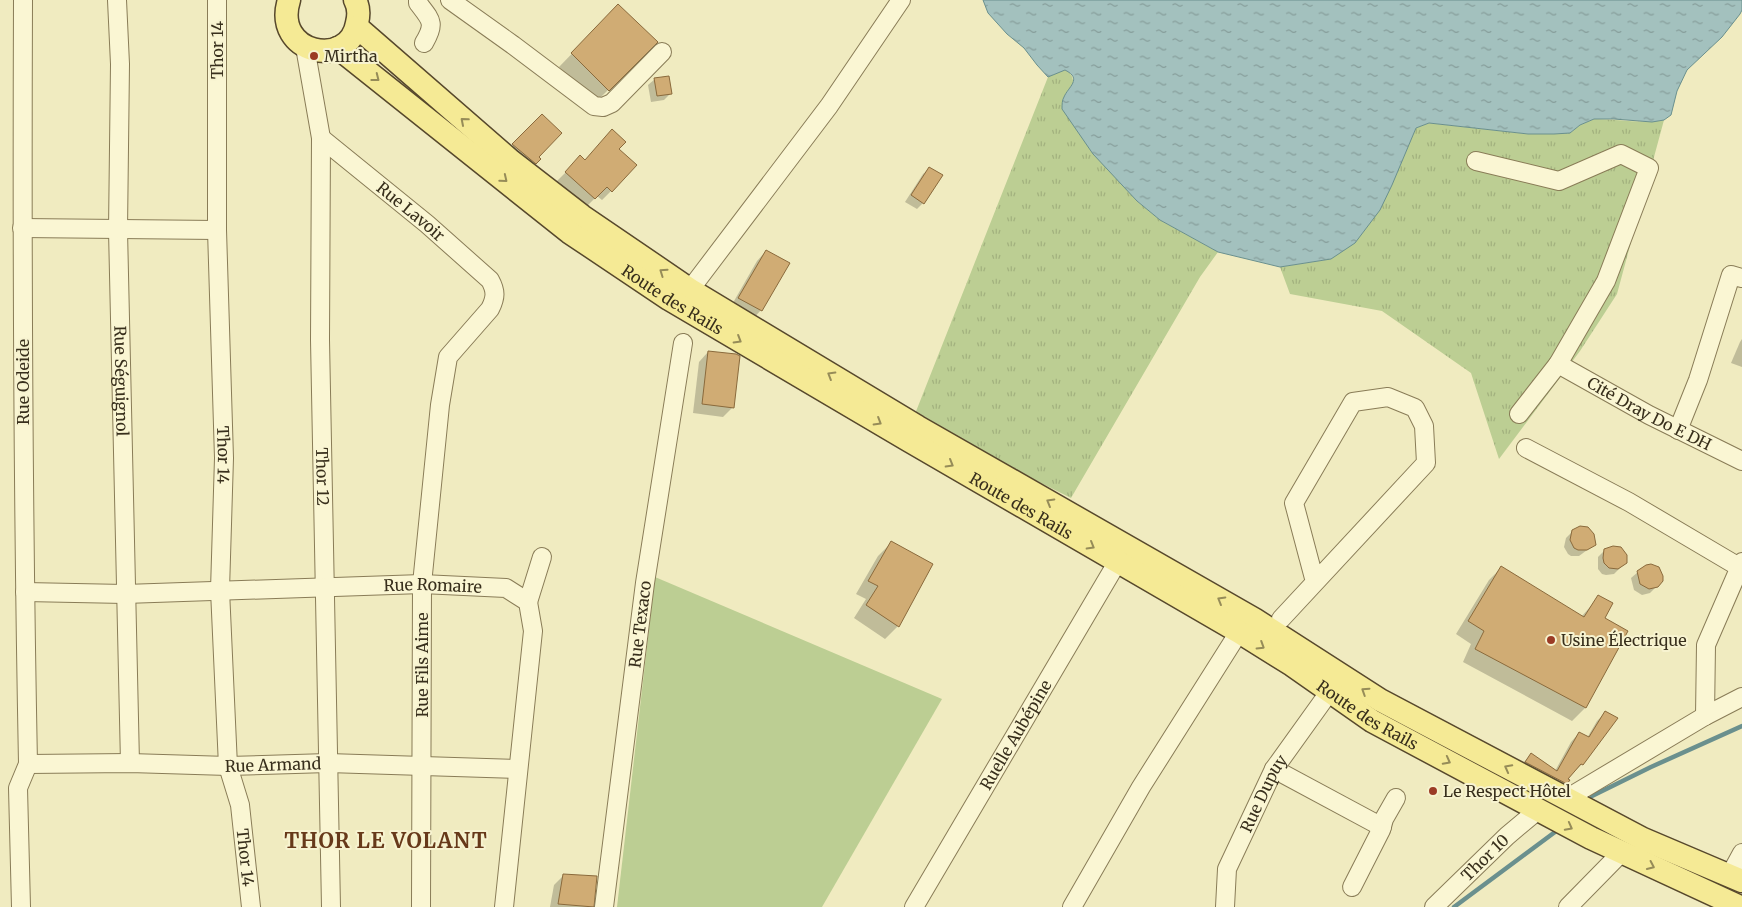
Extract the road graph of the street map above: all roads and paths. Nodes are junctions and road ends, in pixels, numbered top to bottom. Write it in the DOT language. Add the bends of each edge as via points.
graph roads {
  1 [pos="23,0"];
  2 [pos="117,0"];
  3 [pos="217,0"];
  4 [pos="355,0"];
  5 [pos="418,0"];
  6 [pos="450,0"];
  7 [pos="901,0"];
  8 [pos="284,3"];
  9 [pos="357,27"];
  10 [pos="424,43"];
  11 [pos="306,47"];
  12 [pos="338,48"];
  13 [pos="662,52"];
  14 [pos="321,138"];
  15 [pos="1476,161"];
  16 [pos="22,228"];
  17 [pos="118,230"];
  18 [pos="217,230"];
  19 [pos="1742,278"];
  20 [pos="695,283"];
  21 [pos="496,290"];
  22 [pos="683,343"];
  23 [pos="1558,364"];
  24 [pos="1519,414"];
  25 [pos="1678,430"];
  26 [pos="1526,448"];
  27 [pos="1742,461"];
  28 [pos="542,557"];
  29 [pos="1118,561"];
  30 [pos="1741,564"];
  31 [pos="1315,582"];
  32 [pos="422,584"];
  33 [pos="324,586"];
  34 [pos="220,590"];
  35 [pos="25,592"];
  36 [pos="125,594"];
  37 [pos="528,602"];
  38 [pos="1281,619"];
  39 [pos="1239,632"];
  40 [pos="1330,691"];
  41 [pos="1742,697"];
  42 [pos="1705,716"];
  43 [pos="130,763"];
  44 [pos="328,763"];
  45 [pos="28,764"];
  46 [pos="228,766"];
  47 [pos="421,766"];
  48 [pos="518,769"];
  49 [pos="1274,770"];
  50 [pos="1396,798"];
  51 [pos="1566,799"];
  52 [pos="1543,812"];
  53 [pos="1382,827"];
  54 [pos="1742,852"];
  55 [pos="1621,853"];
  56 [pos="1736,878"];
  57 [pos="1352,887"];
  58 [pos="21,907"];
  59 [pos="251,907"];
  60 [pos="331,907"];
  61 [pos="421,907"];
  62 [pos="504,907"];
  63 [pos="604,907"];
  64 [pos="914,907"];
  65 [pos="1072,907"];
  66 [pos="1225,907"];
  67 [pos="1434,907"];
  68 [pos="1568,907"];
  69 [pos="1740,907"];
  1 -- 16 [label="street, Rue Odeide"];
  2 -- 17 [label="street, Rue Séguignol" via="120,64"];
  3 -- 18 [label="street, Thor 14"];
  4 -- 9 [label="main road" via="359,15"];
  5 -- 10 [label="street" via="430,18 431,31"];
  6 -- 13 [label="street" via="594,106 603,107 612,102"];
  7 -- 20 [label="street" via="829,106"];
  8 -- 11 [label="main road" via="290,32"];
  9 -- 12 [label="main road"];
  51 -- 9 [label="main road, Route des Rails, one-way" via="1380,700 1254,619 918,427 692,291 582,216 511,161"];
  11 -- 12 [label="main road" via="316,51"];
  11 -- 14 [label="street, Thor 12"];
  12 -- 29 [label="main road, Route des Rails, one-way" via="569,232 669,299"];
  14 -- 21 [label="street, Rue Lavoir" via="427,224 490,280"];
  14 -- 33 [label="street, Thor 12"];
  15 -- 23 [label="street" via="1559,181 1621,154 1648,168 1606,281"];
  16 -- 17 [label="street"];
  16 -- 35 [label="street, Rue Odeide"];
  17 -- 18 [label="street"];
  17 -- 36 [label="street, Rue Séguignol"];
  18 -- 34 [label="street, Thor 14" via="224,458"];
  19 -- 25 [label="street" via="1731,276 1698,380"];
  21 -- 32 [label="street, Rue Fils Aime" via="490,309 448,357"];
  22 -- 63 [label="street, Rue Texaco" via="645,583"];
  23 -- 24 [label="street"];
  23 -- 25 [label="street, Cité Dray Do E DH"];
  25 -- 27 [label="street, Cité Dray Do E DH"];
  26 -- 30 [label="street"];
  28 -- 37 [label="street"];
  29 -- 39 [label="main road, Route des Rails"];
  29 -- 64 [label="street, Ruelle Aubépine"];
  30 -- 42 [label="street" via="1706,645"];
  31 -- 31 [label="street" via="1426,463 1424,426 1415,408 1388,397 1353,402 1294,503"];
  31 -- 38 [label="street"];
  32 -- 33 [label="street, Rue Romaire"];
  32 -- 37 [label="street, Rue Romaire" via="506,588"];
  32 -- 47 [label="street, Rue Fils Aime"];
  33 -- 34 [label="street, Rue Romaire"];
  33 -- 44 [label="street, Thor 12"];
  34 -- 36 [label="street, Rue Romaire"];
  34 -- 46 [label="street, Thor 14"];
  35 -- 36 [label="street, Rue Romaire"];
  35 -- 45 [label="street, Rue Odeide"];
  36 -- 43 [label="street, Rue Séguignol"];
  37 -- 48 [label="street" via="533,631"];
  39 -- 40 [label="main road, Route des Rails, one-way"];
  39 -- 65 [label="street" via="1141,787"];
  40 -- 49 [label="street, Rue Dupuy"];
  40 -- 52 [label="main road, Route des Rails, one-way" via="1372,721"];
  41 -- 42 [label="street"];
  42 -- 51 [label="street"];
  43 -- 45 [label="street, Rue Armand"];
  43 -- 46 [label="street, Rue Armand"];
  44 -- 46 [label="street, Rue Armand"];
  44 -- 47 [label="street, Rue Armand"];
  44 -- 60 [label="street, Thor 12"];
  45 -- 58 [label="street" via="18,788"];
  46 -- 59 [label="street, Thor 14" via="240,805"];
  47 -- 48 [label="street, Rue Armand"];
  47 -- 61 [label="street, Rue Fils Aime"];
  48 -- 62 [label="street"];
  49 -- 53 [label="street"];
  49 -- 66 [label="street, Rue Dupuy" via="1229,862"];
  50 -- 53 [label="street"];
  51 -- 56 [label="main road, Route des Rails" via="1643,839"];
  52 -- 55 [label="main road, Route des Rails, one-way"];
  52 -- 67 [label="street, Thor 10" via="1506,836"];
  53 -- 57 [label="street"];
  54 -- 56 [label="street"];
  55 -- 68 [label="street"];
  55 -- 69 [label="main road, Route des Rails, one-way"];
}
